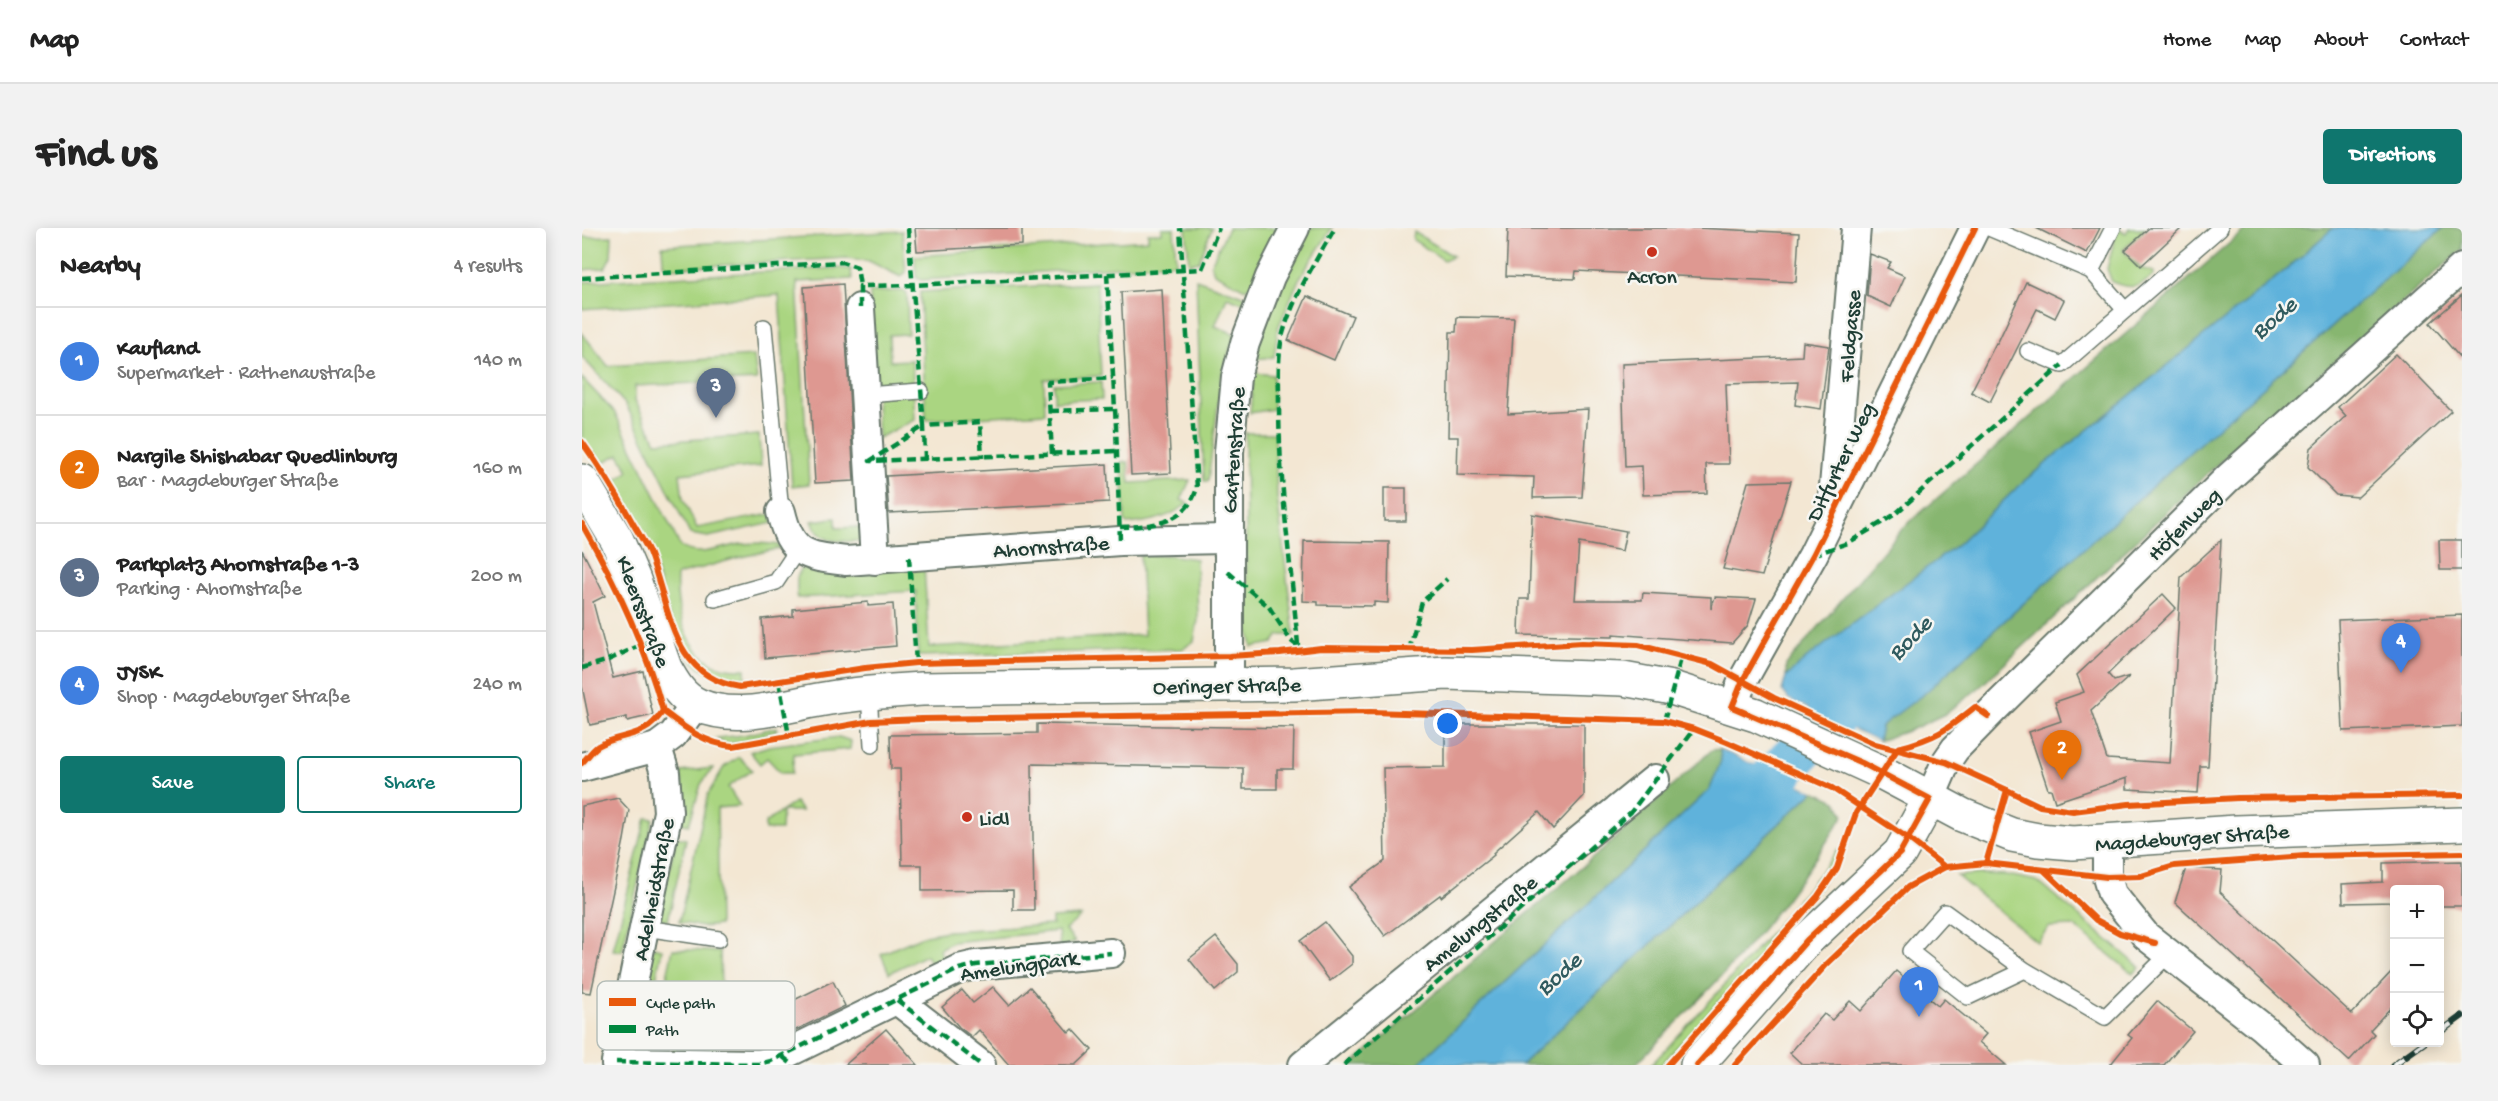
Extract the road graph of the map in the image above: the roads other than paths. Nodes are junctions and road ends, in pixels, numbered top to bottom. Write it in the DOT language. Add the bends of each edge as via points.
graph roads {
  1 [pos="1295,228"];
  2 [pos="1856,228"];
  3 [pos="1975,228"];
  4 [pos="1989,228"];
  5 [pos="2113,228"];
  6 [pos="2220,228"];
  7 [pos="2462,268"];
  8 [pos="2091,272"];
  9 [pos="860,308"];
  10 [pos="2125,310"];
  11 [pos="764,327"];
  12 [pos="2028,351"];
  13 [pos="921,391"];
  14 [pos="866,395"];
  15 [pos="582,481"];
  16 [pos="781,512"];
  17 [pos="1832,515"];
  18 [pos="1227,539"];
  19 [pos="798,549"];
  20 [pos="875,560"];
  21 [pos="715,599"];
  22 [pos="1229,684"];
  23 [pos="869,692"];
  24 [pos="696,704"];
  25 [pos="1744,711"];
  26 [pos="872,745"];
  27 [pos="657,747"];
  28 [pos="1862,762"];
  29 [pos="582,767"];
  30 [pos="1655,779"];
  31 [pos="1930,799"];
  32 [pos="2462,824"];
  33 [pos="2107,842"];
  34 [pos="645,928"];
  35 [pos="719,939"];
  36 [pos="1111,952"];
  37 [pos="2169,954"];
  38 [pos="2025,970"];
  39 [pos="634,981"];
  40 [pos="897,1000"];
  41 [pos="788,1061"];
  42 [pos="616,1064"];
  43 [pos="981,1065"];
  44 [pos="1303,1065"];
  45 [pos="1697,1065"];
  46 [pos="2305,1065"];
  1 -- 18 [label="street, Gartenstraße" via="1270,277 1236,377"];
  2 -- 17 [label="street, Feldgasse"];
  3 -- 17 [label="street, Ditfurter Weg"];
  4 -- 8 [label="lane"];
  5 -- 8 [label="lane"];
  6 -- 10 [label="lane"];
  7 -- 31 [label="street, Höfenweg" via="2227,479 1995,708 1950,755"];
  8 -- 10 [label="lane"];
  9 -- 14 [label="street"];
  10 -- 12 [label="lane" via="2062,365"];
  11 -- 16 [label="lane"];
  13 -- 14 [label="lane"];
  14 -- 20 [label="street"];
  15 -- 24 [label="main road, Kleersstraße" via="617,540 665,668 678,690"];
  16 -- 19 [label="street" via="791,541"];
  17 -- 25 [label="street, Ditfurter Weg" via="1743,680"];
  18 -- 20 [label="street, Ahornstraße" via="1120,541"];
  18 -- 22 [label="street, Gartenstraße"];
  19 -- 20 [label="street, Ahornstraße" via="810,557"];
  19 -- 21 [label="lane" via="776,582"];
  22 -- 23 [label="main road, Oeringer Straße"];
  22 -- 25 [label="main road, Oeringer Straße" via="1294,684 1446,673 1588,677 1658,685"];
  23 -- 24 [label="main road, Oeringer Straße" via="745,712 720,711"];
  23 -- 26 [label="lane"];
  24 -- 27 [label="street" via="673,735"];
  25 -- 28 [label="main road, Oeringer Straße"];
  27 -- 29 [label="street"];
  27 -- 34 [label="street, Adelheidstraße" via="665,772 668,812"];
  28 -- 31 [label="main road, Magdeburger Straße"];
  30 -- 44 [label="street, Amelungstraße"];
  31 -- 33 [label="main road, Magdeburger Straße" via="2020,836 2073,843"];
  31 -- 45 [label="main road" via="1900,852 1807,940"];
  32 -- 33 [label="main road, Magdeburger Straße" via="2236,832"];
  33 -- 37 [label="street" via="2112,894 2146,936"];
  34 -- 35 [label="lane"];
  34 -- 39 [label="street, Adelheidstraße"];
  36 -- 40 [label="street, Amelungpark" via="976,965 943,975"];
  37 -- 38 [label="lane" via="2105,1017"];
  37 -- 46 [label="street"];
  38 -- 38 [label="lane" via="1945,912 1910,951 1968,997"];
  40 -- 41 [label="street, Amelungpark"];
  40 -- 43 [label="street"];
  41 -- 42 [label="street, Amelungpark"];
}
